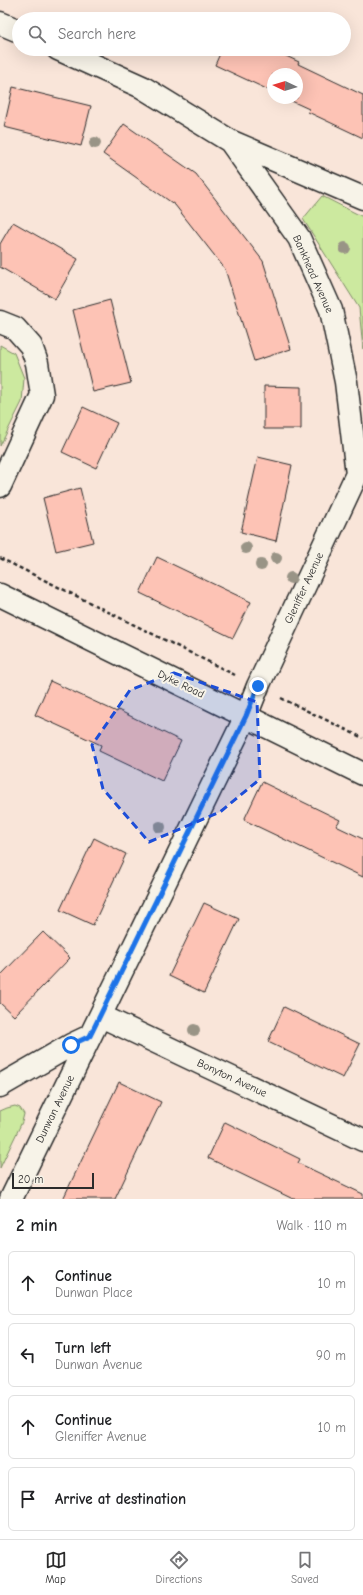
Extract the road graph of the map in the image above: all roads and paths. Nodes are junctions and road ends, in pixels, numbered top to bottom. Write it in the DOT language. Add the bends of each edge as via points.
graph roads {
  1 [pos="0,23"];
  2 [pos="12,28"];
  3 [pos="73,56"];
  4 [pos="230,141"];
  5 [pos="363,198"];
  6 [pos="0,322"];
  7 [pos="360,468"];
  8 [pos="0,486"];
  9 [pos="0,558"];
  10 [pos="0,595"];
  11 [pos="258,686"];
  12 [pos="246,716"];
  13 [pos="363,738"];
  14 [pos="363,774"];
  15 [pos="100,1016"];
  16 [pos="90,1036"];
  17 [pos="0,1086"];
  18 [pos="363,1140"];
  19 [pos="11,1199"];
  1 -- 2 [label="street"];
  3 -- 4 [label="street, Bankhead Avenue" via="142,87"];
  4 -- 5 [label="street, Bankhead Avenue"];
  4 -- 7 [label="street, Bankhead Avenue" via="299,238 331,310"];
  6 -- 8 [label="street" via="15,328 31,346 37,363 42,395"];
  7 -- 11 [label="street, Gleniffer Avenue"];
  9 -- 11 [label="path"];
  10 -- 12 [label="street, Dyke Road"];
  11 -- 12 [label="street, Gleniffer Avenue"];
  11 -- 13 [label="path"];
  12 -- 14 [label="street, Dyke Road"];
  12 -- 15 [label="street, Dunwan Avenue"];
  15 -- 16 [label="street, Dunwan Avenue"];
  15 -- 18 [label="street, Bonyton Avenue"];
  16 -- 17 [label="street"];
  16 -- 19 [label="street, Dunwan Avenue"];
}
